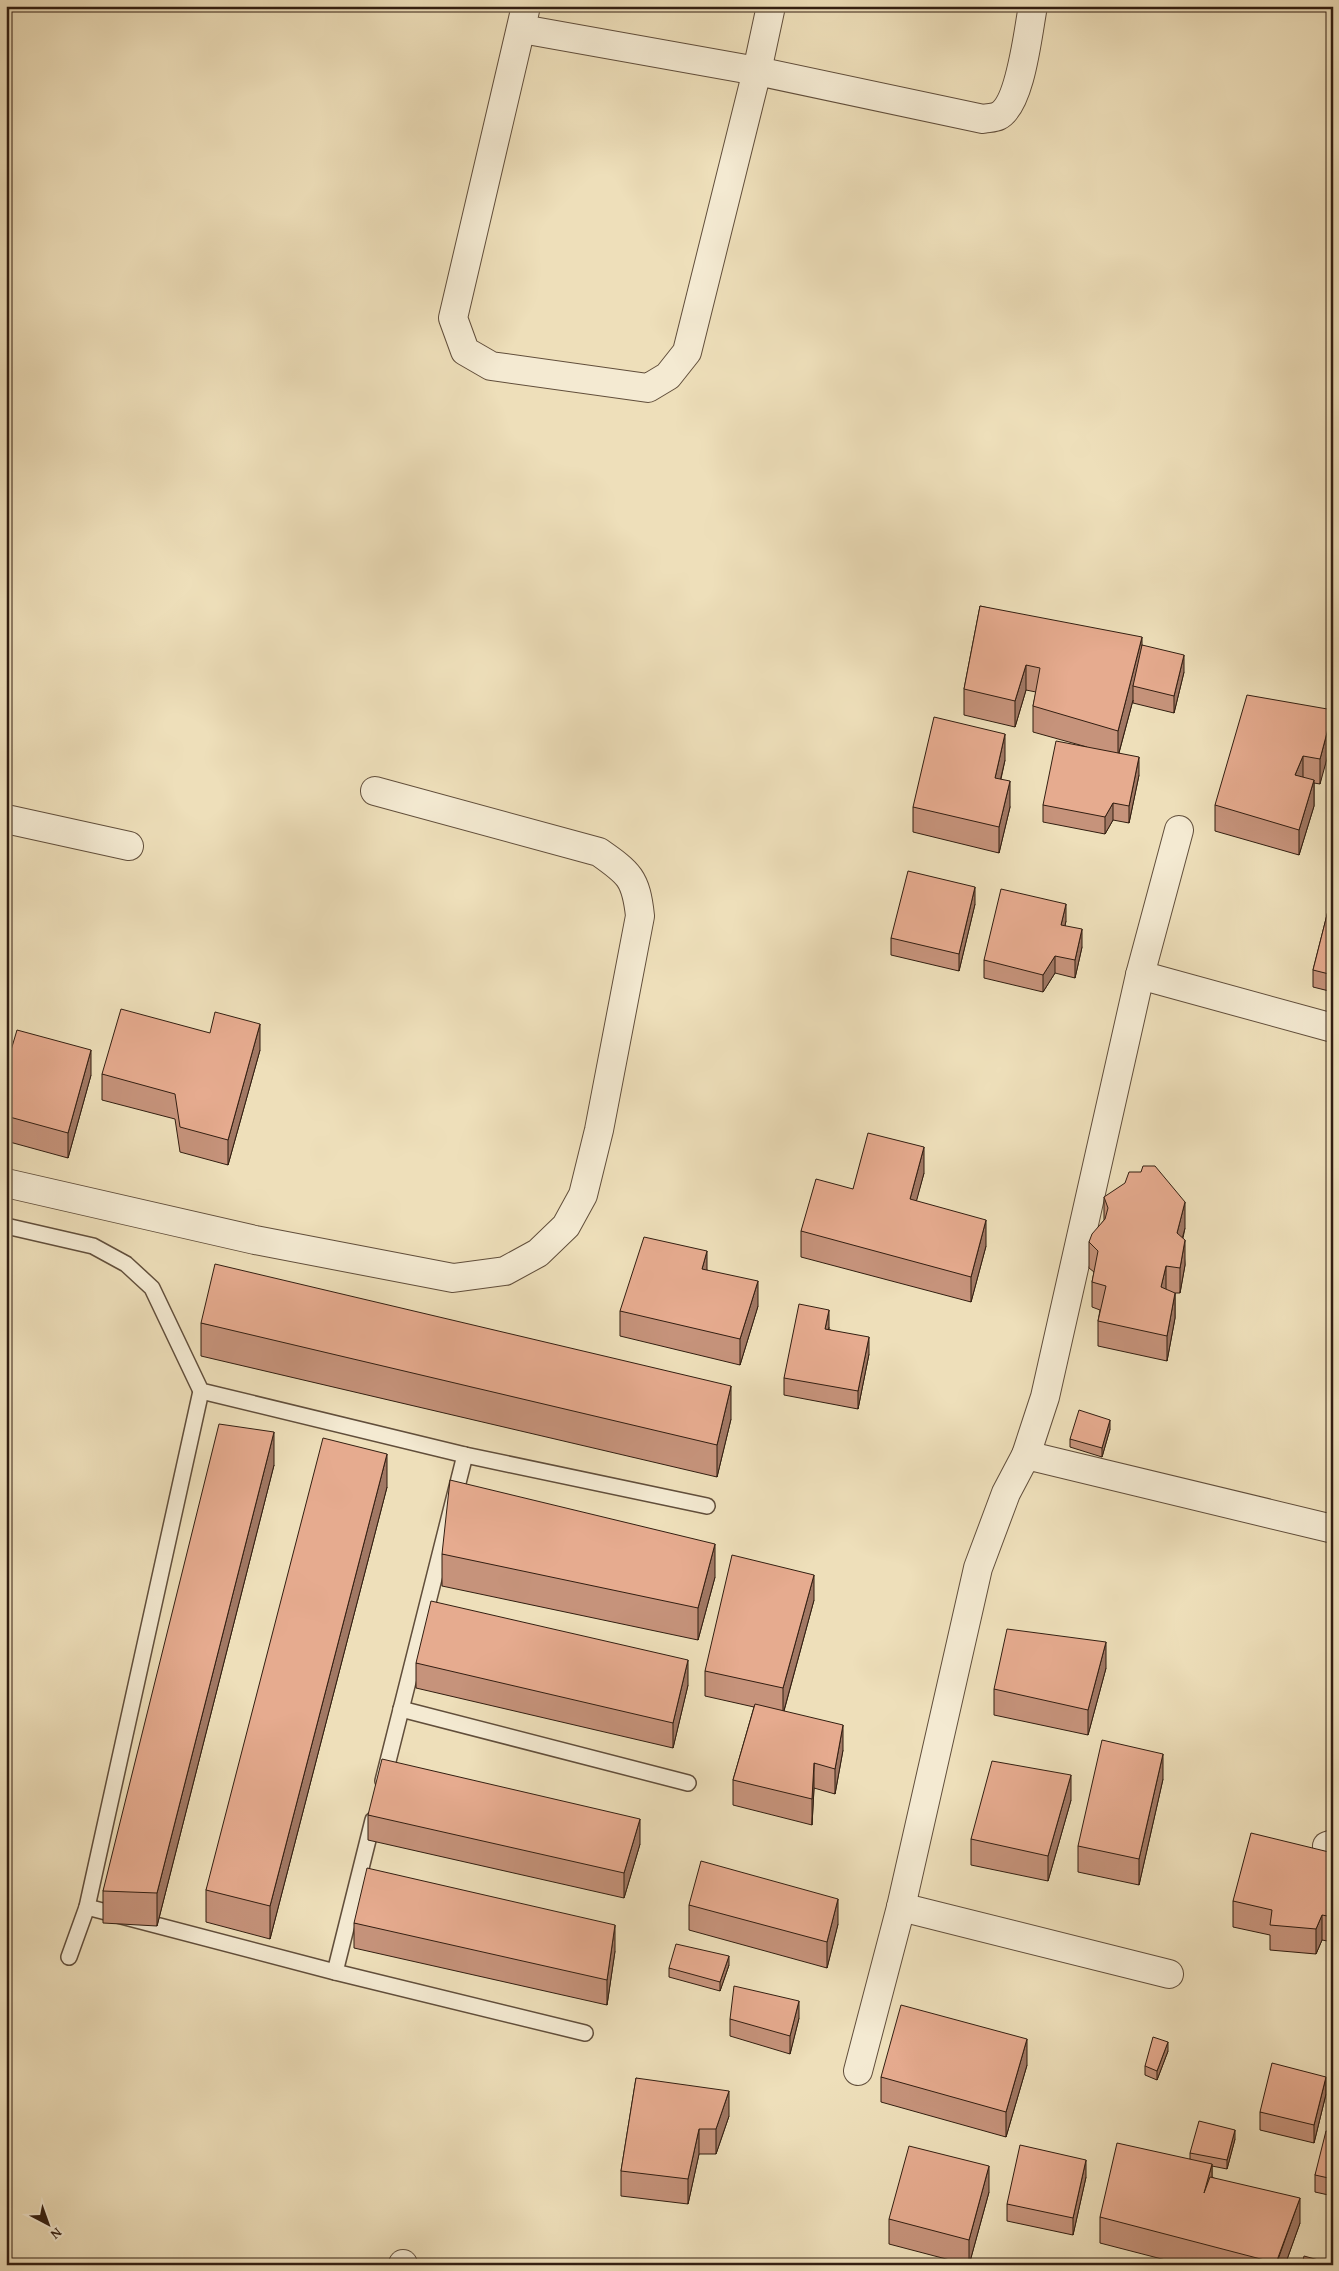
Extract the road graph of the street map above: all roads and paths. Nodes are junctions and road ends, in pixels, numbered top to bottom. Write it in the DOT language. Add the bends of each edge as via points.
graph roads {
  1 [pos="771,6"];
  2 [pos="1033,6"];
  3 [pos="524,18"];
  4 [pos="757,71"];
  5 [pos="374,791"];
  6 [pos="6,819"];
  7 [pos="1178,830"];
  8 [pos="129,846"];
  9 [pos="1140,975"];
  10 [pos="1333,1028"];
  11 [pos="6,1183"];
  12 [pos="6,1226"];
  13 [pos="201,1391"];
  14 [pos="465,1455"];
  15 [pos="1026,1455"];
  16 [pos="706,1506"];
  17 [pos="1333,1529"];
  18 [pos="401,1709"];
  19 [pos="688,1783"];
  20 [pos="87,1907"];
  21 [pos="901,1907"];
  22 [pos="69,1957"];
  23 [pos="335,1972"];
  24 [pos="1169,1974"];
  25 [pos="585,2033"];
  26 [pos="858,2071"];
  1 -- 4 [label="street"];
  2 -- 4 [label="street" via="1018,85 1011,103 998,116 983,118"];
  3 -- 4 [label="street"];
  3 -- 4 [label="street" via="453,318 465,350 491,366 648,388 668,376 687,352"];
  5 -- 11 [label="street" via="598,852 625,870 637,891 640,916 598,1130 583,1195 566,1226 538,1253 505,1271 453,1278 255,1240"];
  6 -- 8 [label="street"];
  7 -- 9 [label="street"];
  9 -- 10 [label="street"];
  9 -- 15 [label="street" via="1045,1397"];
  12 -- 13 [label="lane" via="93,1246 126,1264 152,1288"];
  13 -- 14 [label="lane"];
  13 -- 20 [label="lane"];
  14 -- 16 [label="lane"];
  14 -- 18 [label="lane"];
  15 -- 17 [label="street"];
  15 -- 21 [label="street" via="1006,1493 978,1568"];
  18 -- 19 [label="lane"];
  18 -- 23 [label="lane"];
  20 -- 22 [label="lane"];
  20 -- 23 [label="lane"];
  21 -- 24 [label="street"];
  21 -- 26 [label="street"];
  23 -- 25 [label="lane"];
}
